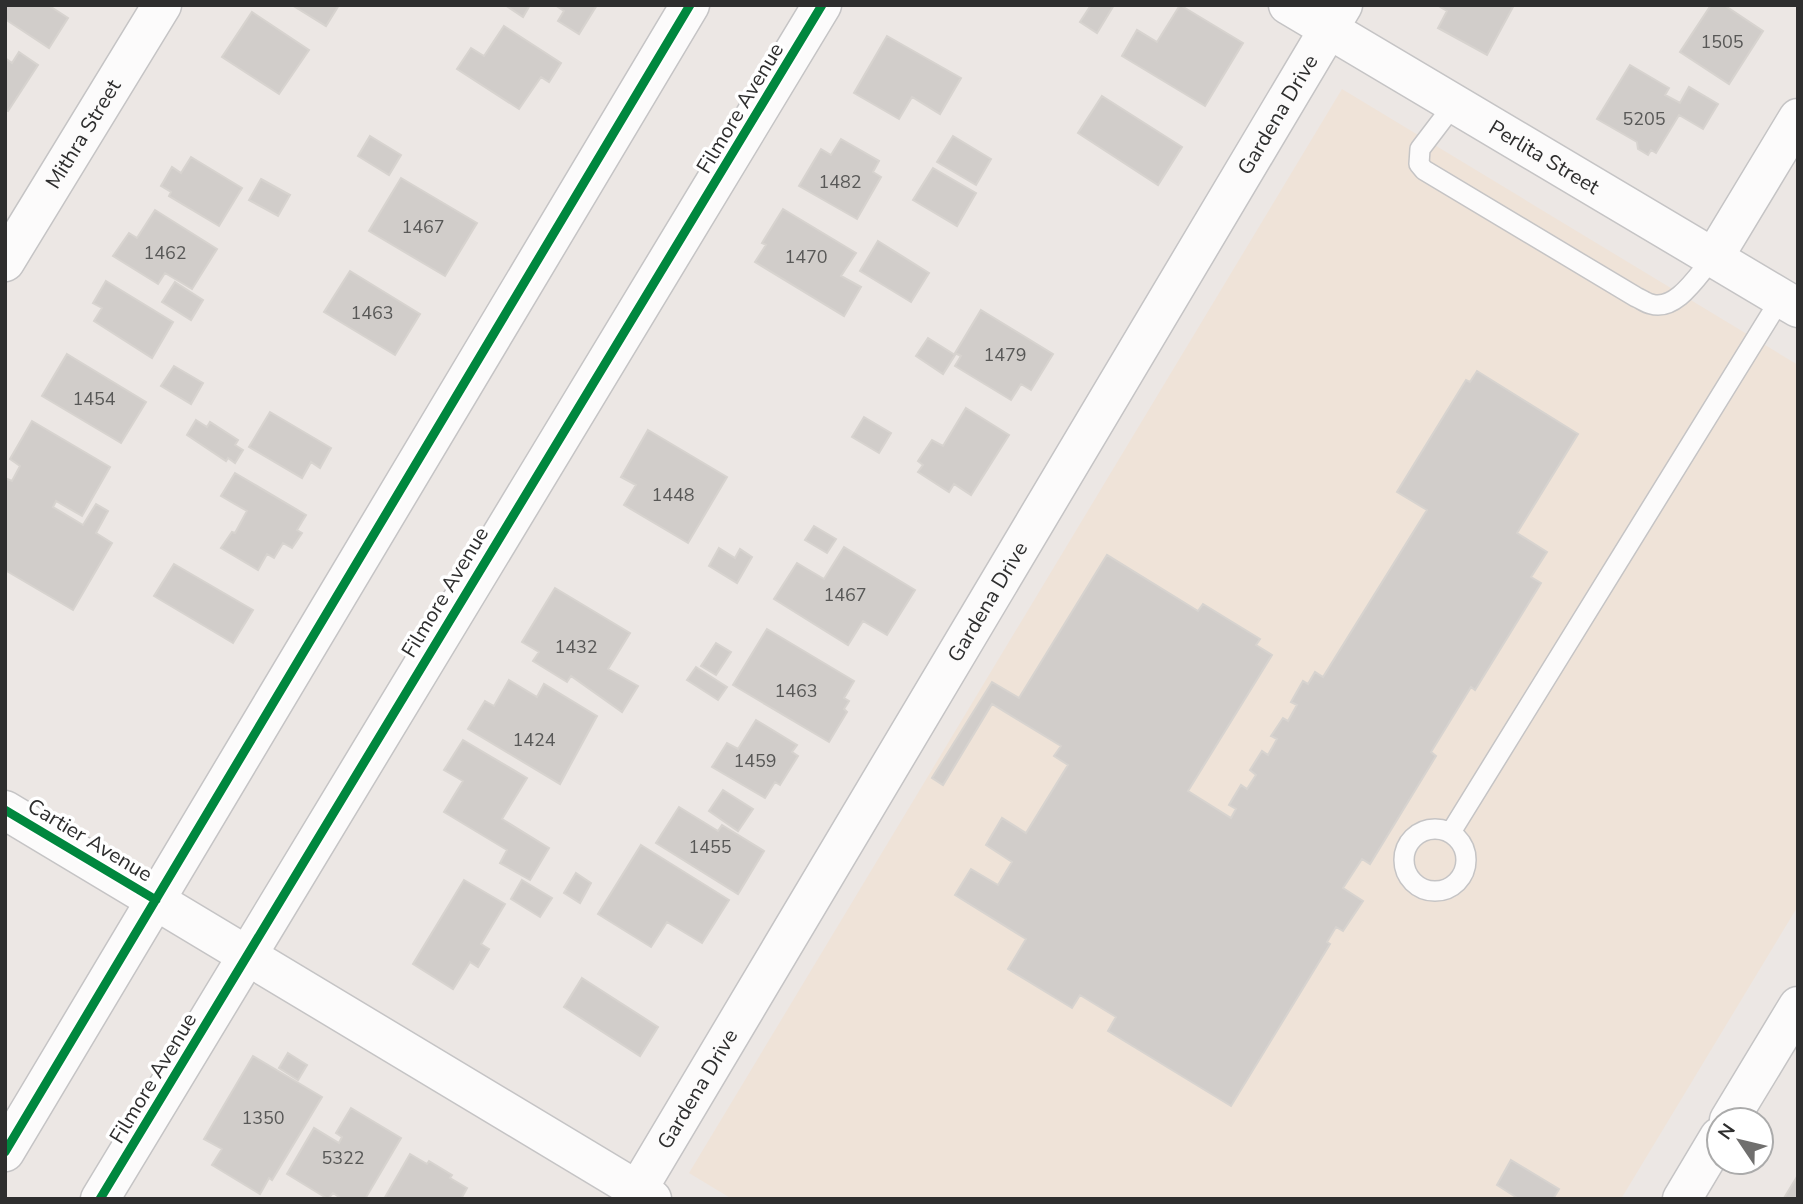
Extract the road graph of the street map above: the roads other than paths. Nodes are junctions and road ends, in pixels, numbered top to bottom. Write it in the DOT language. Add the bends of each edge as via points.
graph roads {
  1 [pos="162,5"];
  2 [pos="690,5"];
  3 [pos="822,5"];
  4 [pos="1289,5"];
  5 [pos="1335,17"];
  6 [pos="1455,103"];
  7 [pos="1798,118"];
  8 [pos="1714,257"];
  9 [pos="5,262"];
  10 [pos="1789,303"];
  11 [pos="5,810"];
  12 [pos="1451,832"];
  13 [pos="156,900"];
  14 [pos="248,955"];
  15 [pos="1798,1006"];
  16 [pos="1737,1106"];
  17 [pos="5,1152"];
  18 [pos="1705,1160"];
  19 [pos="640,1196"];
  20 [pos="100,1199"];
  21 [pos="1682,1199"];
  1 -- 9 [label="street, Mithra Street"];
  2 -- 13 [label="street"];
  3 -- 14 [label="street, Filmore Avenue"];
  4 -- 5 [label="street, Perlita Street"];
  5 -- 6 [label="street, Perlita Street"];
  5 -- 19 [label="street, Gardena Drive"];
  6 -- 8 [label="street, Perlita Street"];
  6 -- 8 [label="lane" via="1420,149 1419,163 1424,170 1636,297 1660,305 1674,300"];
  7 -- 8 [label="street"];
  8 -- 10 [label="street, Perlita Street"];
  10 -- 12 [label="lane"];
  11 -- 13 [label="street, Cartier Avenue"];
  13 -- 14 [label="street, Cartier Avenue"];
  13 -- 17 [label="street"];
  14 -- 19 [label="street, Cartier Avenue"];
  14 -- 20 [label="street, Filmore Avenue"];
  15 -- 16 [label="street"];
  18 -- 21 [label="street"];
}
